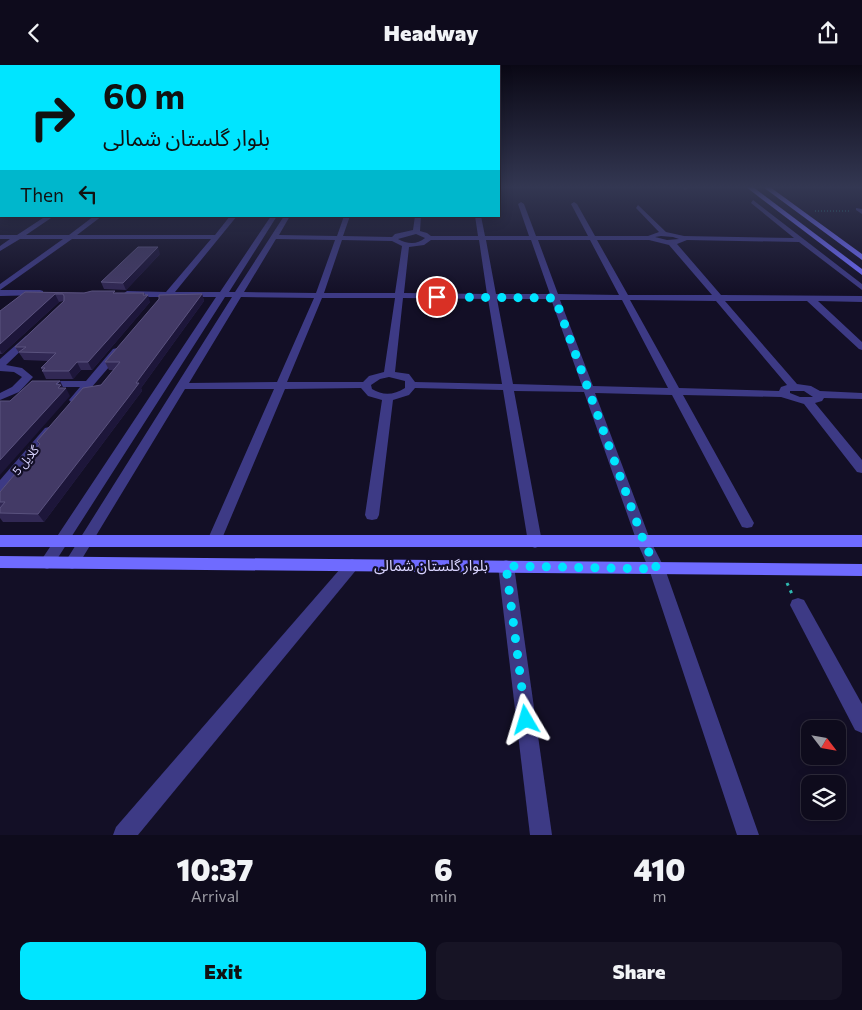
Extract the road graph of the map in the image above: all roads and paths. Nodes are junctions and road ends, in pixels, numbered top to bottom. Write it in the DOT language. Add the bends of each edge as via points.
graph roads {
  1 [pos="40,223"];
  2 [pos="89,223"];
  3 [pos="228,223"];
  4 [pos="270,223"];
  5 [pos="283,223"];
  6 [pos="344,223"];
  7 [pos="417,223"];
  8 [pos="479,223"];
  9 [pos="528,223"];
  10 [pos="584,223"];
  11 [pos="653,223"];
  12 [pos="779,223"];
  13 [pos="796,223"];
  14 [pos="814,223"];
  15 [pos="416,232"];
  16 [pos="664,235"];
  17 [pos="0,237"];
  18 [pos="19,237"];
  19 [pos="70,237"];
  20 [pos="217,237"];
  21 [pos="274,237"];
  22 [pos="338,238"];
  23 [pos="429,238"];
  24 [pos="650,238"];
  25 [pos="816,238"];
  26 [pos="834,238"];
  27 [pos="394,239"];
  28 [pos="482,239"];
  29 [pos="534,239"];
  30 [pos="593,239"];
  31 [pos="684,239"];
  32 [pos="801,240"];
  33 [pos="671,242"];
  34 [pos="406,245"];
  35 [pos="0,249"];
  36 [pos="862,258"];
  37 [pos="862,273"];
  38 [pos="0,288"];
  39 [pos="862,288"];
  40 [pos="0,293"];
  41 [pos="50,293"];
  42 [pos="120,294"];
  43 [pos="169,294"];
  44 [pos="223,295"];
  45 [pos="238,295"];
  46 [pos="319,296"];
  47 [pos="400,296"];
  48 [pos="493,297"];
  49 [pos="555,298"];
  50 [pos="626,298"];
  51 [pos="719,299"];
  52 [pos="810,299"];
  53 [pos="862,299"];
  54 [pos="35,331"];
  55 [pos="126,340"];
  56 [pos="862,347"];
  57 [pos="0,366"];
  58 [pos="389,374"];
  59 [pos="23,384"];
  60 [pos="89,384"];
  61 [pos="366,385"];
  62 [pos="411,385"];
  63 [pos="182,386"];
  64 [pos="281,386"];
  65 [pos="508,387"];
  66 [pos="795,388"];
  67 [pos="588,389"];
  68 [pos="675,390"];
  69 [pos="784,394"];
  70 [pos="862,396"];
  71 [pos="0,397"];
  72 [pos="388,397"];
  73 [pos="812,397"];
  74 [pos="70,407"];
  75 [pos="57,422"];
  76 [pos="862,469"];
  77 [pos="0,489"];
  78 [pos="372,515"];
  79 [pos="747,523"];
  80 [pos="0,541"];
  81 [pos="61,541"];
  82 [pos="85,541"];
  83 [pos="214,541"];
  84 [pos="320,541"];
  85 [pos="862,541"];
  86 [pos="535,542"];
  87 [pos="644,542"];
  88 [pos="0,562"];
  89 [pos="47,563"];
  90 [pos="72,563"];
  91 [pos="316,565"];
  92 [pos="352,565"];
  93 [pos="506,566"];
  94 [pos="780,568"];
  95 [pos="657,569"];
  96 [pos="862,570"];
  97 [pos="798,605"];
  98 [pos="862,723"];
  99 [pos="124,835"];
  100 [pos="541,835"];
  101 [pos="748,835"];
  1 -- 18 [label="street"];
  2 -- 19 [label="street"];
  3 -- 20 [label="street"];
  4 -- 44 [label="street"];
  5 -- 21 [label="street"];
  6 -- 22 [label="street"];
  7 -- 15 [label="street"];
  8 -- 28 [label="street"];
  9 -- 29 [label="street"];
  10 -- 30 [label="street"];
  11 -- 16 [label="street"];
  12 -- 32 [label="street"];
  13 -- 25 [label="street"];
  14 -- 26 [label="street"];
  15 -- 23 [label="street"];
  15 -- 27 [label="street" via="397,235"];
  16 -- 24 [label="street"];
  16 -- 31 [label="street" via="677,235"];
  17 -- 18 [label="street"];
  18 -- 19 [label="street"];
  18 -- 35 [label="street"];
  19 -- 20 [label="street"];
  19 -- 38 [label="street"];
  20 -- 43 [label="street"];
  21 -- 22 [label="street"];
  21 -- 45 [label="street"];
  22 -- 27 [label="street"];
  22 -- 46 [label="street"];
  23 -- 28 [label="street"];
  23 -- 34 [label="street" via="418,245"];
  24 -- 30 [label="street"];
  24 -- 33 [label="street"];
  25 -- 26 [label="street"];
  25 -- 37 [label="street"];
  26 -- 36 [label="street"];
  27 -- 34 [label="street"];
  28 -- 29 [label="street"];
  28 -- 48 [label="street"];
  29 -- 30 [label="street"];
  29 -- 49 [label="street"];
  30 -- 50 [label="street"];
  31 -- 32 [label="street"];
  31 -- 33 [label="street"];
  32 -- 39 [label="street"];
  33 -- 51 [label="street"];
  34 -- 47 [label="street"];
  40 -- 41 [label="street"];
  42 -- 43 [label="street"];
  43 -- 44 [label="street"];
  44 -- 45 [label="street"];
  44 -- 81 [label="street"];
  45 -- 46 [label="street"];
  45 -- 63 [label="street"];
  46 -- 47 [label="street"];
  46 -- 64 [label="street"];
  47 -- 48 [label="street"];
  47 -- 58 [label="street"];
  48 -- 49 [label="street"];
  48 -- 65 [label="street"];
  49 -- 50 [label="street"];
  49 -- 67 [label="street"];
  50 -- 51 [label="street"];
  50 -- 68 [label="street"];
  51 -- 52 [label="street"];
  51 -- 66 [label="street"];
  52 -- 53 [label="street"];
  52 -- 56 [label="street"];
  54 -- 57 [label="street"];
  55 -- 60 [label="street"];
  57 -- 59 [label="street" via="23,371 28,377"];
  58 -- 61 [label="street" via="376,377"];
  58 -- 62 [label="street" via="405,376"];
  59 -- 60 [label="street"];
  59 -- 71 [label="street"];
  60 -- 74 [label="street"];
  61 -- 64 [label="street"];
  61 -- 72 [label="street" via="371,393"];
  62 -- 65 [label="street"];
  62 -- 72 [label="street" via="406,394"];
  63 -- 64 [label="street"];
  63 -- 82 [label="street"];
  64 -- 83 [label="street"];
  65 -- 67 [label="street"];
  65 -- 86 [label="street"];
  66 -- 69 [label="street" via="785,389"];
  66 -- 73 [label="street" via="808,389"];
  67 -- 68 [label="street"];
  67 -- 87 [label="street"];
  68 -- 69 [label="street"];
  68 -- 79 [label="street"];
  69 -- 73 [label="street" via="792,399"];
  70 -- 73 [label="street"];
  72 -- 78 [label="street"];
  73 -- 76 [label="street"];
  75 -- 77 [label="street, گلایل 5"];
  80 -- 81 [label="street, بلوار گلستان شمالی"];
  81 -- 82 [label="street, بلوار گلستان شمالی"];
  81 -- 89 [label="street"];
  82 -- 83 [label="street, بلوار گلستان شمالی"];
  82 -- 90 [label="street"];
  83 -- 84 [label="street, بلوار گلستان شمالی"];
  84 -- 86 [label="street, بلوار گلستان شمالی"];
  84 -- 91 [label="street"];
  85 -- 87 [label="street, بلوار گلستان شمالی"];
  86 -- 87 [label="street, بلوار گلستان شمالی"];
  87 -- 95 [label="street"];
  88 -- 89 [label="street, بلوار گلستان شمالی"];
  89 -- 90 [label="street, بلوار گلستان شمالی"];
  90 -- 91 [label="street, بلوار گلستان شمالی"];
  91 -- 92 [label="street, بلوار گلستان شمالی"];
  92 -- 93 [label="street, بلوار گلستان شمالی"];
  92 -- 99 [label="street"];
  93 -- 95 [label="street, بلوار گلستان شمالی"];
  93 -- 100 [label="street"];
  94 -- 95 [label="street, بلوار گلستان شمالی"];
  94 -- 96 [label="street, بلوار گلستان شمالی"];
  94 -- 97 [label="path"];
  95 -- 101 [label="street"];
  97 -- 98 [label="street"];
}
